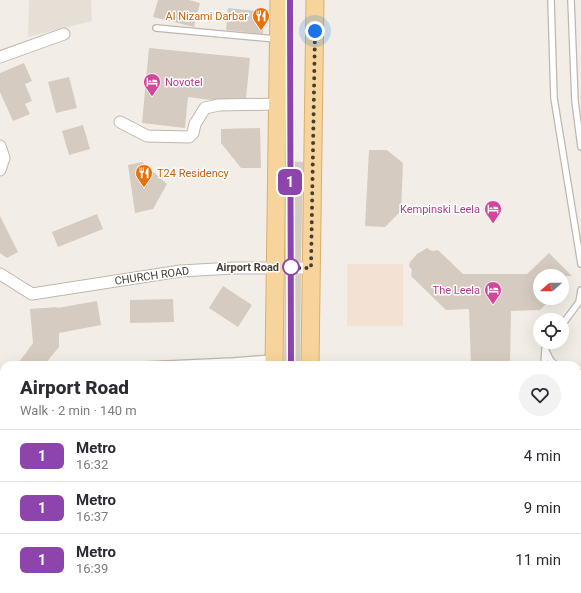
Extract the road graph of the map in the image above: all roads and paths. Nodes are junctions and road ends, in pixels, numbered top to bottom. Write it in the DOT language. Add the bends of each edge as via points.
graph roads {
  1 [pos="279,0"];
  2 [pos="316,0"];
  3 [pos="551,0"];
  4 [pos="571,0"];
  5 [pos="156,28"];
  6 [pos="64,34"];
  7 [pos="279,40"];
  8 [pos="0,57"];
  9 [pos="278,104"];
  10 [pos="120,122"];
  11 [pos="0,146"];
  12 [pos="581,147"];
  13 [pos="0,170"];
  14 [pos="581,264"];
  15 [pos="276,268"];
  16 [pos="311,268"];
  17 [pos="0,274"];
  18 [pos="581,290"];
  19 [pos="569,316"];
  20 [pos="545,349"];
  21 [pos="274,361"];
  22 [pos="310,361"];
  23 [pos="544,361"];
  24 [pos="551,361"];
  1 -- 7 [label="main road"];
  2 -- 16 [label="main road"];
  3 -- 14 [label="lane" via="554,98"];
  4 -- 12 [label="lane" via="575,101"];
  5 -- 7 [label="lane"];
  6 -- 8 [label="street"];
  7 -- 9 [label="main road"];
  9 -- 10 [label="street" via="219,105 205,108 189,137 147,136"];
  9 -- 15 [label="main road"];
  11 -- 13 [label="street" via="4,158"];
  15 -- 16 [label="street, CHURCH ROAD"];
  15 -- 17 [label="street, CHURCH ROAD" via="180,271 32,294"];
  15 -- 21 [label="main road"];
  16 -- 22 [label="main road"];
  18 -- 19 [label="lane" via="579,302"];
  20 -- 23 [label="lane"];
  20 -- 24 [label="lane"];
}
